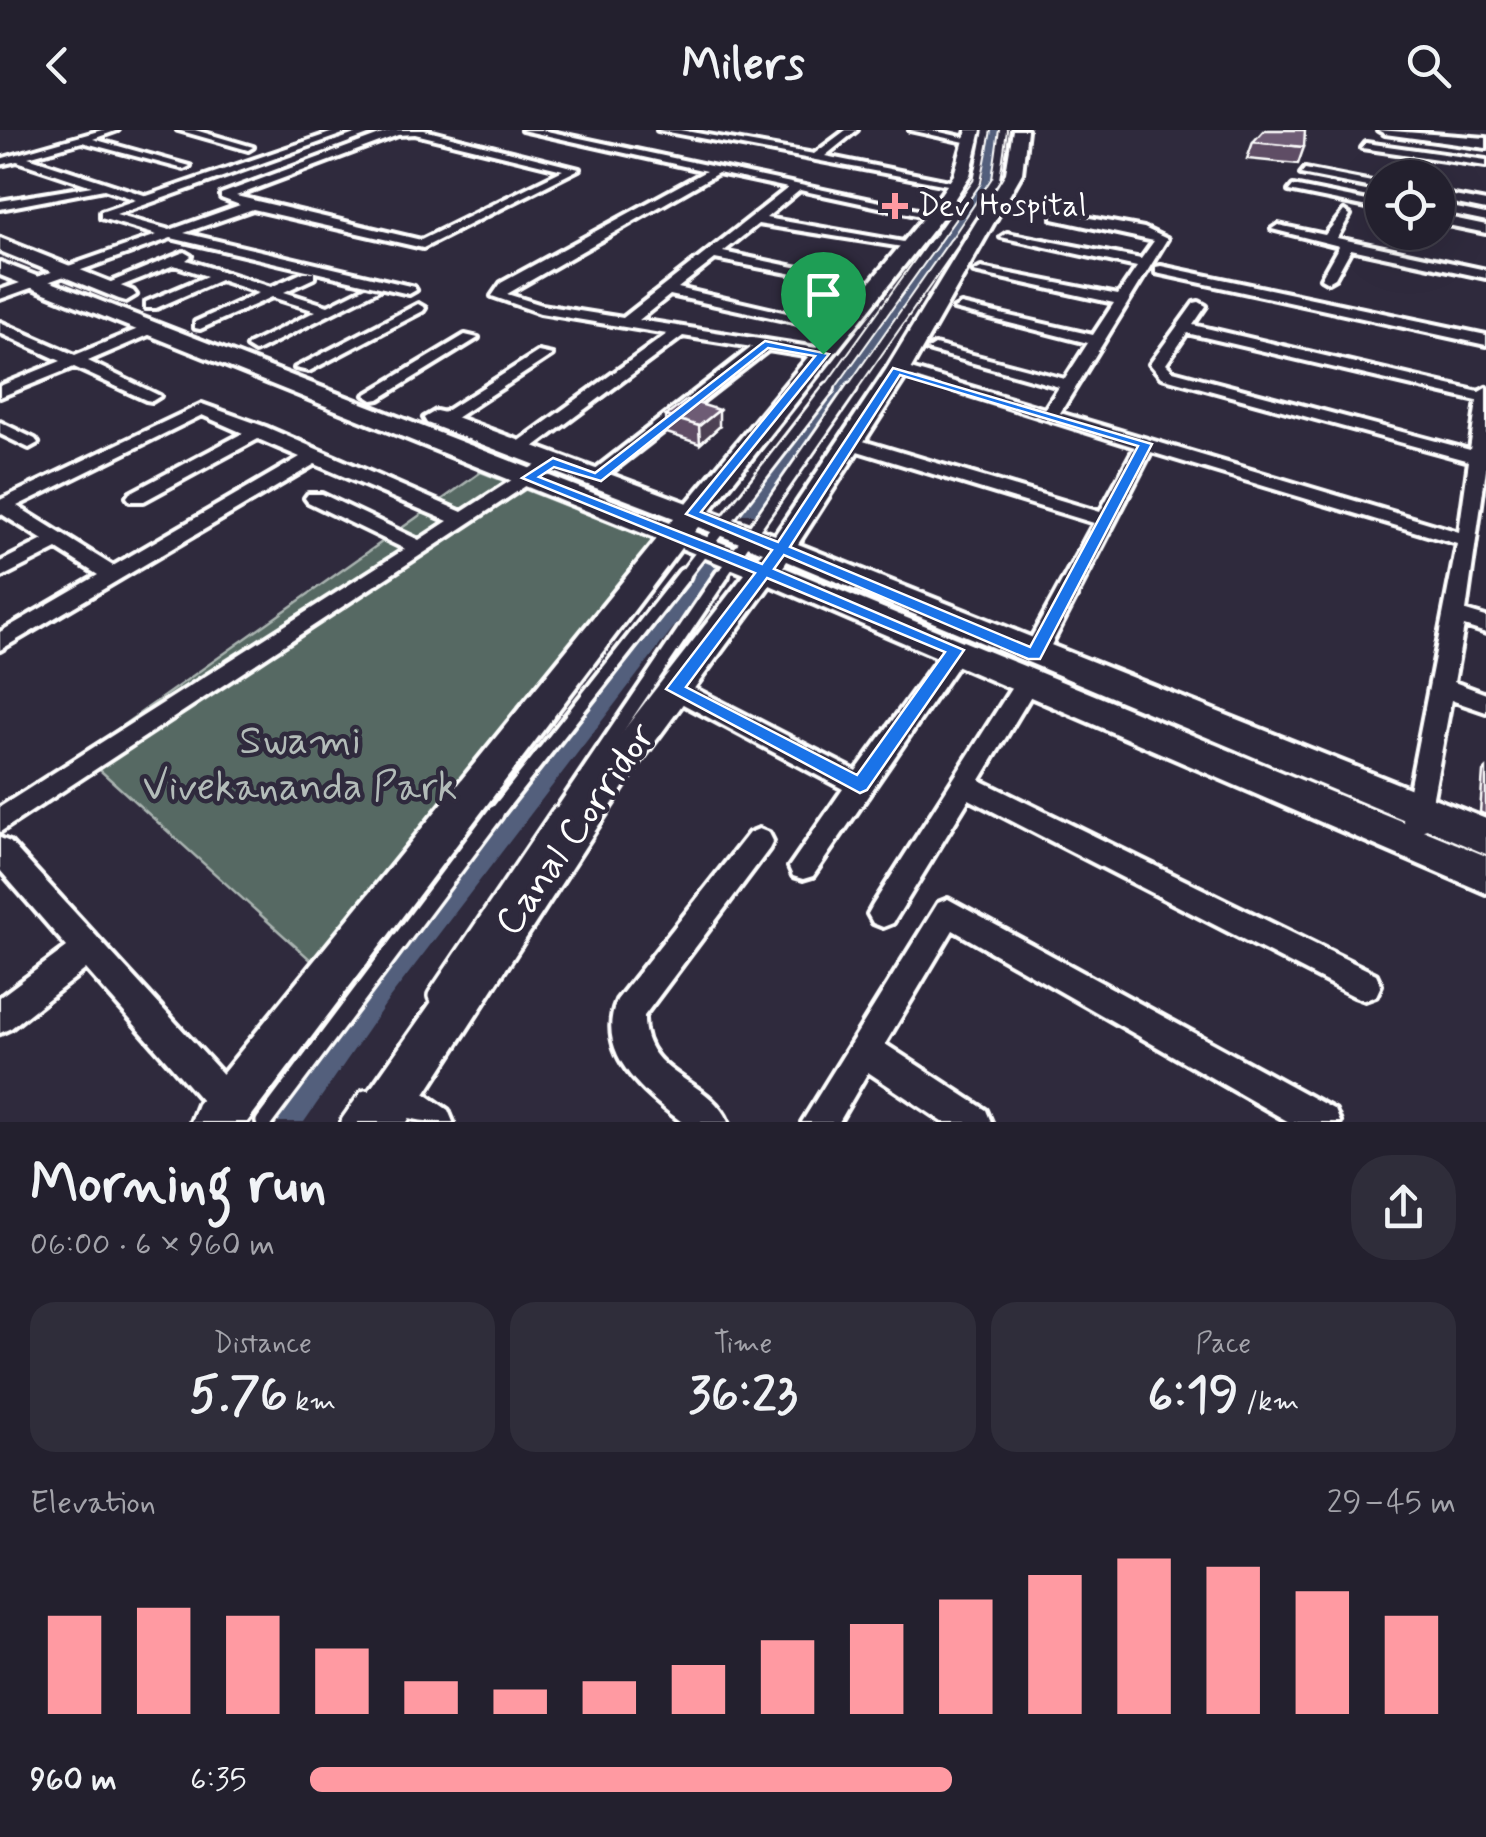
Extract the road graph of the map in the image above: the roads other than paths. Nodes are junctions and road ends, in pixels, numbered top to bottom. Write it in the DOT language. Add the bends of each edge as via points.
graph roads {
  1 [pos="114,130"];
  2 [pos="183,130"];
  3 [pos="349,130"];
  4 [pos="527,130"];
  5 [pos="664,130"];
  6 [pos="915,130"];
  7 [pos="1003,130"];
  8 [pos="1020,130"];
  9 [pos="1385,130"];
  10 [pos="1447,130"];
  11 [pos="832,132"];
  12 [pos="848,132"];
  13 [pos="978,134"];
  14 [pos="1486,135"];
  15 [pos="82,139"];
  16 [pos="1486,143"];
  17 [pos="248,146"];
  18 [pos="602,146"];
  19 [pos="1366,146"];
  20 [pos="16,158"];
  21 [pos="816,158"];
  22 [pos="0,162"];
  23 [pos="563,163"];
  24 [pos="1486,163"];
  25 [pos="184,166"];
  26 [pos="716,170"];
  27 [pos="1304,172"];
  28 [pos="1365,183"];
  29 [pos="958,184"];
  30 [pos="104,186"];
  31 [pos="798,186"];
  32 [pos="1292,189"];
  33 [pos="142,198"];
  34 [pos="1455,200"];
  35 [pos="252,204"];
  36 [pos="1365,204"];
  37 [pos="0,205"];
  38 [pos="1486,206"];
  39 [pos="936,215"];
  40 [pos="1058,216"];
  41 [pos="1344,216"];
  42 [pos="755,220"];
  43 [pos="1455,222"];
  44 [pos="1486,228"];
  45 [pos="1278,229"];
  46 [pos="172,234"];
  47 [pos="1007,236"];
  48 [pos="1329,240"];
  49 [pos="0,244"];
  50 [pos="910,244"];
  51 [pos="1347,244"];
  52 [pos="201,248"];
  53 [pos="712,254"];
  54 [pos="173,260"];
  55 [pos="253,260"];
  56 [pos="1144,264"];
  57 [pos="0,268"];
  58 [pos="1161,270"];
  59 [pos="69,272"];
  60 [pos="981,272"];
  61 [pos="1486,274"];
  62 [pos="220,275"];
  63 [pos="309,275"];
  64 [pos="1328,278"];
  65 [pos="34,284"];
  66 [pos="878,286"];
  67 [pos="106,287"];
  68 [pos="370,290"];
  69 [pos="409,290"];
  70 [pos="666,290"];
  71 [pos="272,292"];
  72 [pos="0,295"];
  73 [pos="1120,300"];
  74 [pos="1199,306"];
  75 [pos="418,308"];
  76 [pos="960,309"];
  77 [pos="329,311"];
  78 [pos="152,317"];
  79 [pos="626,322"];
  80 [pos="200,325"];
  81 [pos="0,327"];
  82 [pos="844,328"];
  83 [pos="1184,328"];
  84 [pos="681,331"];
  85 [pos="470,338"];
  86 [pos="1097,340"];
  87 [pos="1486,340"];
  88 [pos="765,344"];
  89 [pos="255,347"];
  90 [pos="935,350"];
  91 [pos="823,354"];
  92 [pos="544,356"];
  93 [pos="75,361"];
  94 [pos="302,368"];
  95 [pos="898,370"];
  96 [pos="1069,385"];
  97 [pos="0,392"];
  98 [pos="373,395"];
  99 [pos="1486,395"];
  100 [pos="152,396"];
  101 [pos="1050,415"];
  102 [pos="441,420"];
  103 [pos="0,427"];
  104 [pos="260,431"];
  105 [pos="847,442"];
  106 [pos="29,443"];
  107 [pos="1146,444"];
  108 [pos="1480,452"];
  109 [pos="315,456"];
  110 [pos="534,463"];
  111 [pos="596,478"];
  112 [pos="136,497"];
  113 [pos="315,498"];
  114 [pos="2,507"];
  115 [pos="463,520"];
  116 [pos="1106,520"];
  117 [pos="1475,529"];
  118 [pos="58,540"];
  119 [pos="727,542"];
  120 [pos="420,548"];
  121 [pos="0,570"];
  122 [pos="113,575"];
  123 [pos="1455,615"];
  124 [pos="1486,626"];
  125 [pos="0,642"];
  126 [pos="956,650"];
  127 [pos="1032,667"];
  128 [pos="1441,687"];
  129 [pos="675,689"];
  130 [pos="1486,704"];
  131 [pos="964,784"];
  132 [pos="860,785"];
  133 [pos="1418,807"];
  134 [pos="0,821"];
  135 [pos="1486,837"];
  136 [pos="760,841"];
  137 [pos="1414,844"];
  138 [pos="0,850"];
  139 [pos="803,867"];
  140 [pos="1486,876"];
  141 [pos="883,914"];
  142 [pos="88,948"];
  143 [pos="1365,985"];
  144 [pos="427,1009"];
  145 [pos="0,1017"];
  146 [pos="864,1050"];
  147 [pos="382,1101"];
  148 [pos="236,1117"];
  149 [pos="349,1122"];
  150 [pos="436,1122"];
  151 [pos="712,1122"];
  152 [pos="819,1122"];
  153 [pos="974,1122"];
  154 [pos="1323,1122"];
  1 -- 15 [label="street"];
  2 -- 17 [label="street"];
  3 -- 33 [label="street"];
  4 -- 18 [label="street"];
  5 -- 21 [label="street"];
  6 -- 13 [label="street"];
  7 -- 119 [label="lane" via="992,188"];
  8 -- 95 [label="street, Canal Corridor" via="1014,172"];
  9 -- 16 [label="street"];
  10 -- 14 [label="street"];
  11 -- 12 [label="street"];
  12 -- 21 [label="street"];
  13 -- 29 [label="street"];
  13 -- 119 [label="lane" via="977,182 795,435"];
  15 -- 20 [label="street"];
  15 -- 25 [label="street"];
  18 -- 23 [label="street"];
  18 -- 26 [label="street"];
  19 -- 24 [label="street"];
  20 -- 22 [label="street"];
  20 -- 30 [label="street"];
  21 -- 29 [label="street"];
  23 -- 35 [label="street" via="573,168 423,244"];
  23 -- 35 [label="street" via="396,132 225,196"];
  26 -- 31 [label="street"];
  26 -- 79 [label="street" via="499,290 512,303"];
  27 -- 28 [label="street"];
  29 -- 39 [label="street"];
  30 -- 33 [label="street"];
  30 -- 37 [label="street"];
  31 -- 39 [label="street"];
  31 -- 42 [label="street"];
  32 -- 36 [label="street"];
  33 -- 46 [label="street" via="105,215"];
  34 -- 38 [label="street"];
  35 -- 46 [label="street"];
  39 -- 50 [label="street"];
  40 -- 56 [label="street" via="1159,236"];
  41 -- 48 [label="street"];
  42 -- 50 [label="street"];
  42 -- 53 [label="street"];
  43 -- 44 [label="street"];
  45 -- 48 [label="street"];
  46 -- 59 [label="street"];
  46 -- 69 [label="street"];
  47 -- 56 [label="street"];
  48 -- 51 [label="street"];
  49 -- 59 [label="street"];
  50 -- 66 [label="street"];
  51 -- 61 [label="street"];
  51 -- 64 [label="street"];
  52 -- 54 [label="street"];
  53 -- 66 [label="street"];
  53 -- 70 [label="street"];
  54 -- 62 [label="street"];
  54 -- 67 [label="street"];
  55 -- 62 [label="street"];
  56 -- 73 [label="street"];
  57 -- 65 [label="street"];
  58 -- 87 [label="street"];
  59 -- 65 [label="street"];
  59 -- 67 [label="street"];
  60 -- 73 [label="street"];
  62 -- 71 [label="street"];
  62 -- 78 [label="street"];
  63 -- 71 [label="street"];
  65 -- 72 [label="street"];
  65 -- 78 [label="street"];
  66 -- 82 [label="street"];
  67 -- 78 [label="street"];
  68 -- 77 [label="street"];
  70 -- 79 [label="street"];
  70 -- 82 [label="street"];
  71 -- 77 [label="street"];
  71 -- 80 [label="street"];
  73 -- 86 [label="street"];
  74 -- 83 [label="street"];
  75 -- 94 [label="street"];
  76 -- 86 [label="street"];
  77 -- 89 [label="street"];
  78 -- 80 [label="street"];
  78 -- 93 [label="street"];
  78 -- 110 [label="street"];
  79 -- 84 [label="street"];
  80 -- 89 [label="street"];
  81 -- 93 [label="street"];
  82 -- 91 [label="street"];
  83 -- 99 [label="street"];
  83 -- 108 [label="street" via="1158,364 1168,374"];
  84 -- 88 [label="street"];
  84 -- 110 [label="street"];
  85 -- 98 [label="street"];
  86 -- 96 [label="street"];
  88 -- 91 [label="street"];
  88 -- 111 [label="street"];
  89 -- 94 [label="street"];
  90 -- 96 [label="street"];
  91 -- 119 [label="street"];
  92 -- 102 [label="street"];
  93 -- 97 [label="street"];
  93 -- 100 [label="street"];
  94 -- 98 [label="street"];
  95 -- 101 [label="street"];
  95 -- 105 [label="street, Canal Corridor"];
  96 -- 101 [label="street"];
  98 -- 102 [label="street"];
  99 -- 108 [label="street"];
  101 -- 107 [label="street"];
  102 -- 110 [label="street"];
  103 -- 106 [label="street"];
  104 -- 109 [label="street"];
  104 -- 112 [label="street"];
  104 -- 114 [label="street" via="196,410"];
  105 -- 116 [label="street"];
  105 -- 119 [label="street, Canal Corridor"];
  107 -- 116 [label="street"];
  107 -- 117 [label="street"];
  108 -- 117 [label="street"];
  109 -- 115 [label="street"];
  109 -- 122 [label="street"];
  110 -- 111 [label="street"];
  110 -- 115 [label="street"];
  110 -- 119 [label="street"];
  111 -- 119 [label="street"];
  113 -- 120 [label="street"];
  114 -- 118 [label="street"];
  115 -- 120 [label="street"];
  116 -- 127 [label="street"];
  117 -- 123 [label="street"];
  118 -- 121 [label="street"];
  118 -- 122 [label="street"];
  119 -- 126 [label="street"];
  119 -- 127 [label="street"];
  119 -- 129 [label="street, Canal Corridor"];
  119 -- 144 [label="lane"];
  119 -- 148 [label="street" via="602,635"];
  120 -- 134 [label="street"];
  122 -- 125 [label="street"];
  123 -- 124 [label="street"];
  123 -- 128 [label="street"];
  126 -- 127 [label="street"];
  126 -- 132 [label="street"];
  127 -- 131 [label="street"];
  127 -- 133 [label="street"];
  127 -- 137 [label="street"];
  128 -- 130 [label="street"];
  128 -- 133 [label="street"];
  129 -- 132 [label="street"];
  129 -- 147 [label="street, Canal Corridor"];
  131 -- 141 [label="street"];
  131 -- 143 [label="street"];
  132 -- 139 [label="street"];
  133 -- 135 [label="street"];
  133 -- 137 [label="street"];
  136 -- 151 [label="street" via="628,1011 624,1033 628,1050 648,1072"];
  137 -- 140 [label="street"];
  138 -- 142 [label="street"];
  142 -- 145 [label="street"];
  142 -- 148 [label="street"];
  146 -- 152 [label="street"];
  146 -- 153 [label="street"];
  146 -- 154 [label="street" via="948,912"];
  147 -- 149 [label="lane"];
  147 -- 150 [label="street"];
}
